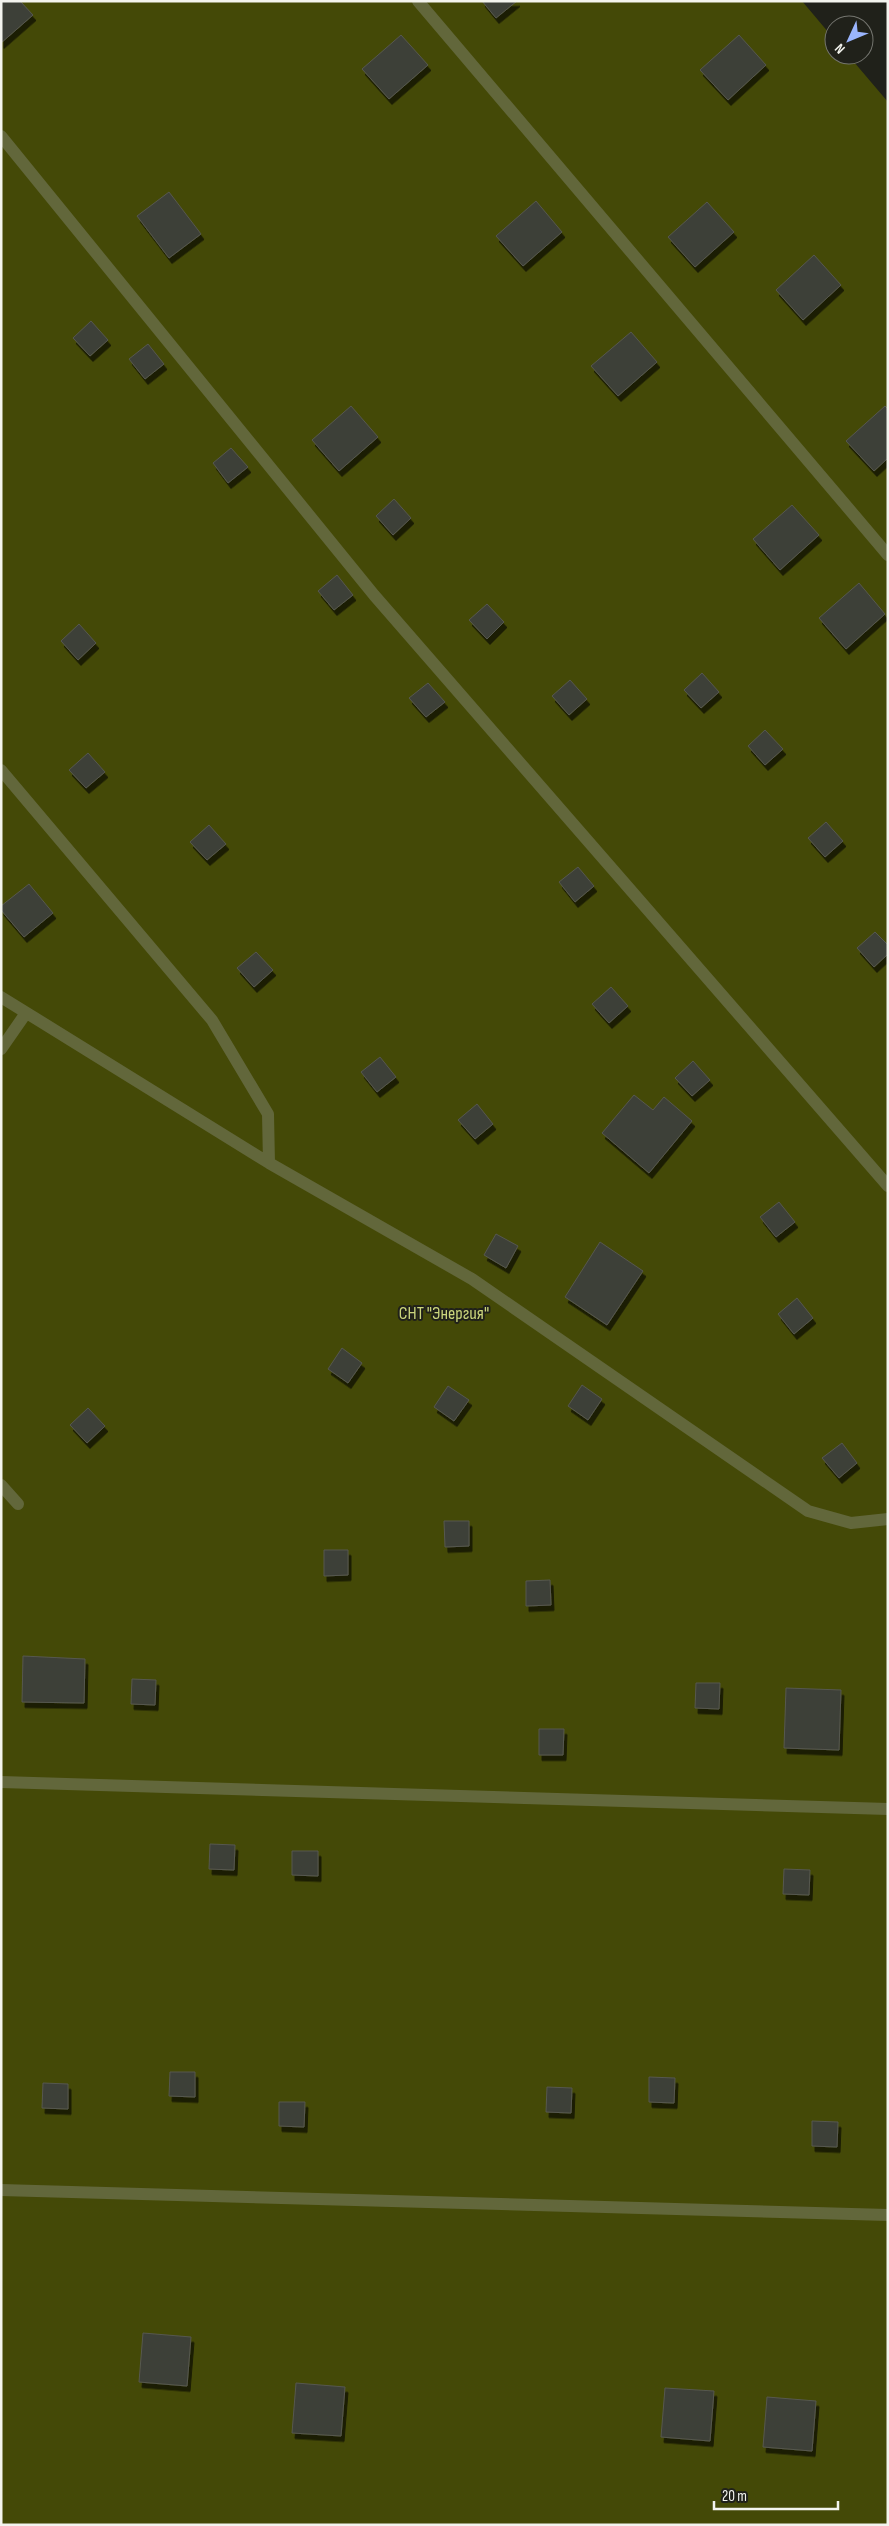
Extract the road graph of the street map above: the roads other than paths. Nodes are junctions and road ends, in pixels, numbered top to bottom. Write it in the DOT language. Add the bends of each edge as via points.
graph roads {
  1 [pos="418,1"];
  2 [pos="1,136"];
  3 [pos="888,555"];
  4 [pos="1,770"];
  5 [pos="1,997"];
  6 [pos="26,1013"];
  7 [pos="1,1049"];
  8 [pos="269,1163"];
  9 [pos="888,1186"];
  10 [pos="1,1485"];
  11 [pos="18,1504"];
  12 [pos="888,1519"];
  13 [pos="1,1782"];
  14 [pos="888,1809"];
  15 [pos="1,2190"];
  16 [pos="888,2215"];
  1 -- 3 [label="lane"];
  2 -- 9 [label="lane" via="374,595"];
  4 -- 8 [label="lane" via="212,1020 268,1114"];
  5 -- 6 [label="lane"];
  6 -- 7 [label="lane"];
  6 -- 8 [label="lane"];
  8 -- 12 [label="lane" via="472,1279 808,1511 851,1523"];
  10 -- 11 [label="lane"];
  13 -- 14 [label="lane"];
  15 -- 16 [label="lane"];
}
